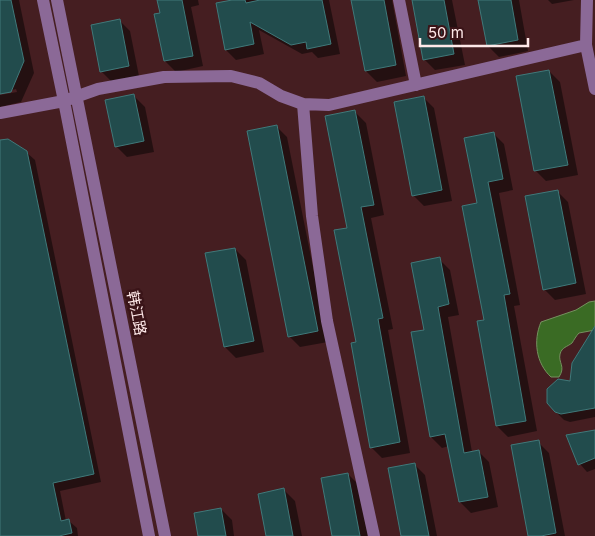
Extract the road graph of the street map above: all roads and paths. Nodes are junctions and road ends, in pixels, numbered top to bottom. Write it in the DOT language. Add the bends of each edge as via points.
graph roads {
  1 [pos="43,0"];
  2 [pos="57,0"];
  3 [pos="399,0"];
  4 [pos="587,0"];
  5 [pos="586,45"];
  6 [pos="416,85"];
  7 [pos="595,90"];
  8 [pos="77,97"];
  9 [pos="64,101"];
  10 [pos="303,104"];
  11 [pos="0,113"];
  12 [pos="149,536"];
  13 [pos="165,536"];
  14 [pos="374,536"];
  1 -- 9 [label="street, 韩江路"];
  2 -- 8 [label="street, 韩江路"];
  3 -- 6 [label="street"];
  4 -- 5 [label="street"];
  5 -- 6 [label="street"];
  5 -- 7 [label="street"];
  6 -- 10 [label="street" via="329,105"];
  8 -- 9 [label="street"];
  8 -- 10 [label="street" via="98,89 164,77 231,76 259,83"];
  8 -- 13 [label="street, 韩江路"];
  9 -- 11 [label="street"];
  9 -- 12 [label="street, 韩江路"];
  10 -- 14 [label="street" via="312,216 327,321"];
}
